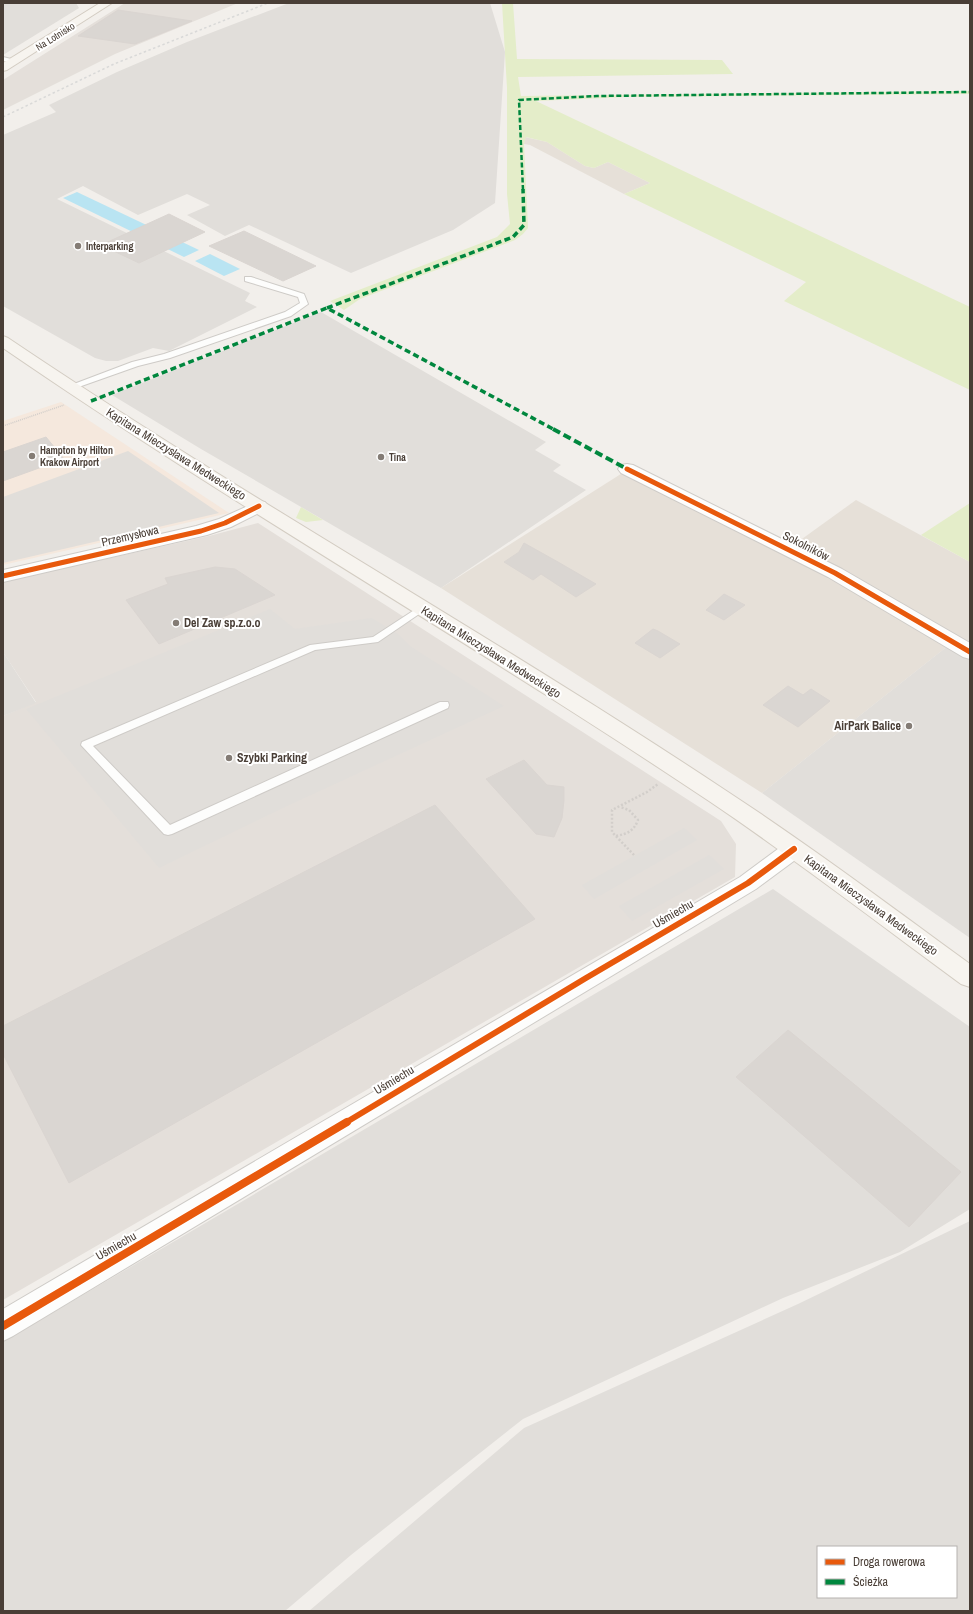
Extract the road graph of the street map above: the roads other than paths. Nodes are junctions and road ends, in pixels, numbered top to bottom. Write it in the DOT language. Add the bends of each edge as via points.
graph roads {
  1 [pos="107,3"];
  2 [pos="3,59"];
  3 [pos="16,61"];
  4 [pos="3,68"];
  5 [pos="248,279"];
  6 [pos="3,341"];
  7 [pos="70,387"];
  8 [pos="627,469"];
  9 [pos="259,506"];
  10 [pos="3,576"];
  11 [pos="422,608"];
  12 [pos="970,652"];
  13 [pos="444,705"];
  14 [pos="794,849"];
  15 [pos="970,978"];
  16 [pos="3,1326"];
  1 -- 3 [label="main road, Na Lotnisko"];
  2 -- 3 [label="lane"];
  3 -- 4 [label="main road, Na Lotnisko"];
  5 -- 7 [label="lane" via="301,296 304,304 288,314"];
  6 -- 7 [label="main road, Kapitana Mieczysława Medweckiego"];
  7 -- 9 [label="main road, Kapitana Mieczysława Medweckiego"];
  8 -- 12 [label="street, Sokolników" via="835,573"];
  9 -- 10 [label="street, Przemysłowa" via="225,523 201,531"];
  9 -- 11 [label="main road, Kapitana Mieczysława Medweckiego"];
  11 -- 13 [label="lane" via="375,640 313,647 86,745 168,830"];
  11 -- 14 [label="main road, Kapitana Mieczysława Medweckiego" via="688,776"];
  14 -- 15 [label="main road, Kapitana Mieczysława Medweckiego"];
  14 -- 16 [label="street, Uśmiechu" via="748,883"];
}
